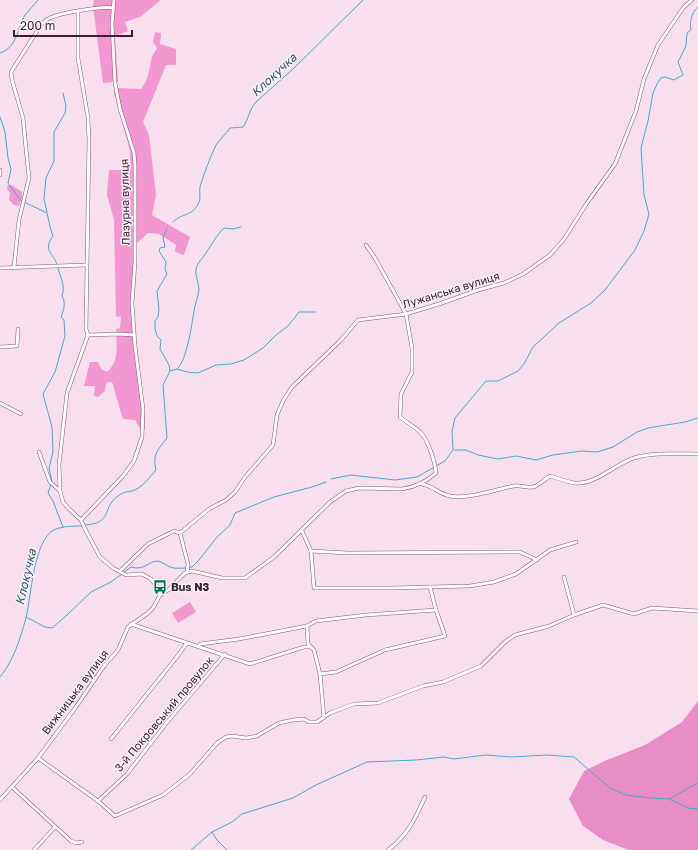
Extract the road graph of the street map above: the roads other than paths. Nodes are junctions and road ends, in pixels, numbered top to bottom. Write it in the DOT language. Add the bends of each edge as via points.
graph roads {
  1 [pos="114,0"];
  2 [pos="692,0"];
  3 [pos="113,8"];
  4 [pos="78,12"];
  5 [pos="0,170"];
  6 [pos="0,175"];
  7 [pos="366,246"];
  8 [pos="86,265"];
  9 [pos="14,267"];
  10 [pos="0,268"];
  11 [pos="406,314"];
  12 [pos="18,329"];
  13 [pos="88,335"];
  14 [pos="134,335"];
  15 [pos="0,348"];
  16 [pos="0,403"];
  17 [pos="21,414"];
  18 [pos="39,452"];
  19 [pos="698,454"];
  20 [pos="422,484"];
  21 [pos="60,491"];
  22 [pos="82,522"];
  23 [pos="302,531"];
  24 [pos="180,533"];
  25 [pos="576,542"];
  26 [pos="311,551"];
  27 [pos="537,560"];
  28 [pos="121,571"];
  29 [pos="187,571"];
  30 [pos="564,577"];
  31 [pos="430,587"];
  32 [pos="160,595"];
  33 [pos="436,610"];
  34 [pos="698,611"];
  35 [pos="574,615"];
  36 [pos="131,624"];
  37 [pos="307,626"];
  38 [pos="187,643"];
  39 [pos="199,646"];
  40 [pos="310,646"];
  41 [pos="225,654"];
  42 [pos="320,674"];
  43 [pos="324,718"];
  44 [pos="111,738"];
  45 [pos="38,758"];
  46 [pos="12,786"];
  47 [pos="426,797"];
  48 [pos="0,800"];
  49 [pos="98,801"];
  50 [pos="55,827"];
  51 [pos="82,842"];
  52 [pos="34,850"];
  53 [pos="388,850"];
  1 -- 3 [label="street, Лазурна вулиця"];
  2 -- 11 [label="street, Лужанська вулиця" via="683,8 658,45 616,164 550,255 523,274 504,283"];
  3 -- 4 [label="street"];
  3 -- 14 [label="street, Лазурна вулиця" via="115,83 135,165 135,262 132,298"];
  4 -- 8 [label="street" via="78,58 89,136"];
  4 -- 9 [label="street" via="59,15 45,21 11,72 22,116 29,166 29,181 19,220"];
  5 -- 6 [label="street"];
  7 -- 11 [label="street" via="376,258"];
  8 -- 9 [label="street"];
  8 -- 13 [label="street" via="85,324"];
  9 -- 10 [label="street"];
  11 -- 20 [label="street" via="412,348 412,372 401,394 400,417 421,432 431,452 436,472"];
  11 -- 24 [label="street, Лужанська вулиця" via="358,320 292,387 278,412 274,445 235,492"];
  12 -- 15 [label="street" via="18,346"];
  13 -- 14 [label="street"];
  13 -- 21 [label="street" via="67,393 59,465"];
  14 -- 22 [label="street, Лазурна вулиця" via="143,409 141,442 134,461 123,476"];
  16 -- 17 [label="street"];
  18 -- 21 [label="street" via="51,483"];
  19 -- 20 [label="street" via="634,458 592,480 570,482 552,476 534,487 516,486 471,495 451,497"];
  20 -- 23 [label="street" via="402,489 359,488 346,491 330,502"];
  21 -- 22 [label="street" via="68,510"];
  22 -- 28 [label="street" via="100,557"];
  23 -- 26 [label="street"];
  23 -- 29 [label="street" via="274,557 245,578 222,578"];
  24 -- 28 [label="street" via="174,531 148,544"];
  24 -- 29 [label="street" via="188,564"];
  25 -- 27 [label="street" via="550,550"];
  26 -- 27 [label="street" via="520,552"];
  26 -- 31 [label="street" via="314,588"];
  27 -- 31 [label="street" via="516,574 494,582 470,586"];
  28 -- 32 [label="street" via="126,575 142,574 151,578"];
  29 -- 32 [label="street"];
  30 -- 35 [label="street"];
  31 -- 33 [label="street"];
  32 -- 36 [label="street" via="148,613"];
  33 -- 37 [label="street" via="316,621"];
  33 -- 42 [label="street" via="445,636 385,650 336,672"];
  34 -- 35 [label="street" via="652,608 634,614 603,605"];
  35 -- 43 [label="street" via="549,626 516,635 505,642 481,666 467,672 378,703 354,704"];
  36 -- 38 [label="street"];
  36 -- 45 [label="street, Вижницька вулиця" via="118,650"];
  37 -- 39 [label="street"];
  37 -- 40 [label="street"];
  38 -- 39 [label="street"];
  38 -- 44 [label="street"];
  39 -- 41 [label="street"];
  40 -- 41 [label="street" via="250,664"];
  40 -- 42 [label="street" via="314,650"];
  41 -- 49 [label="street, 3-й Покровський провулок" via="127,774"];
  42 -- 43 [label="street"];
  43 -- 49 [label="street" via="317,722 304,719 279,723 257,736 226,738 217,743 176,786 124,813 115,816"];
  45 -- 46 [label="street, Вижницька вулиця"];
  45 -- 49 [label="street"];
  46 -- 48 [label="street, Вижницька вулиця"];
  46 -- 50 [label="street"];
  47 -- 53 [label="street" via="401,840"];
  50 -- 51 [label="street" via="71,841"];
  50 -- 52 [label="street"];
}
